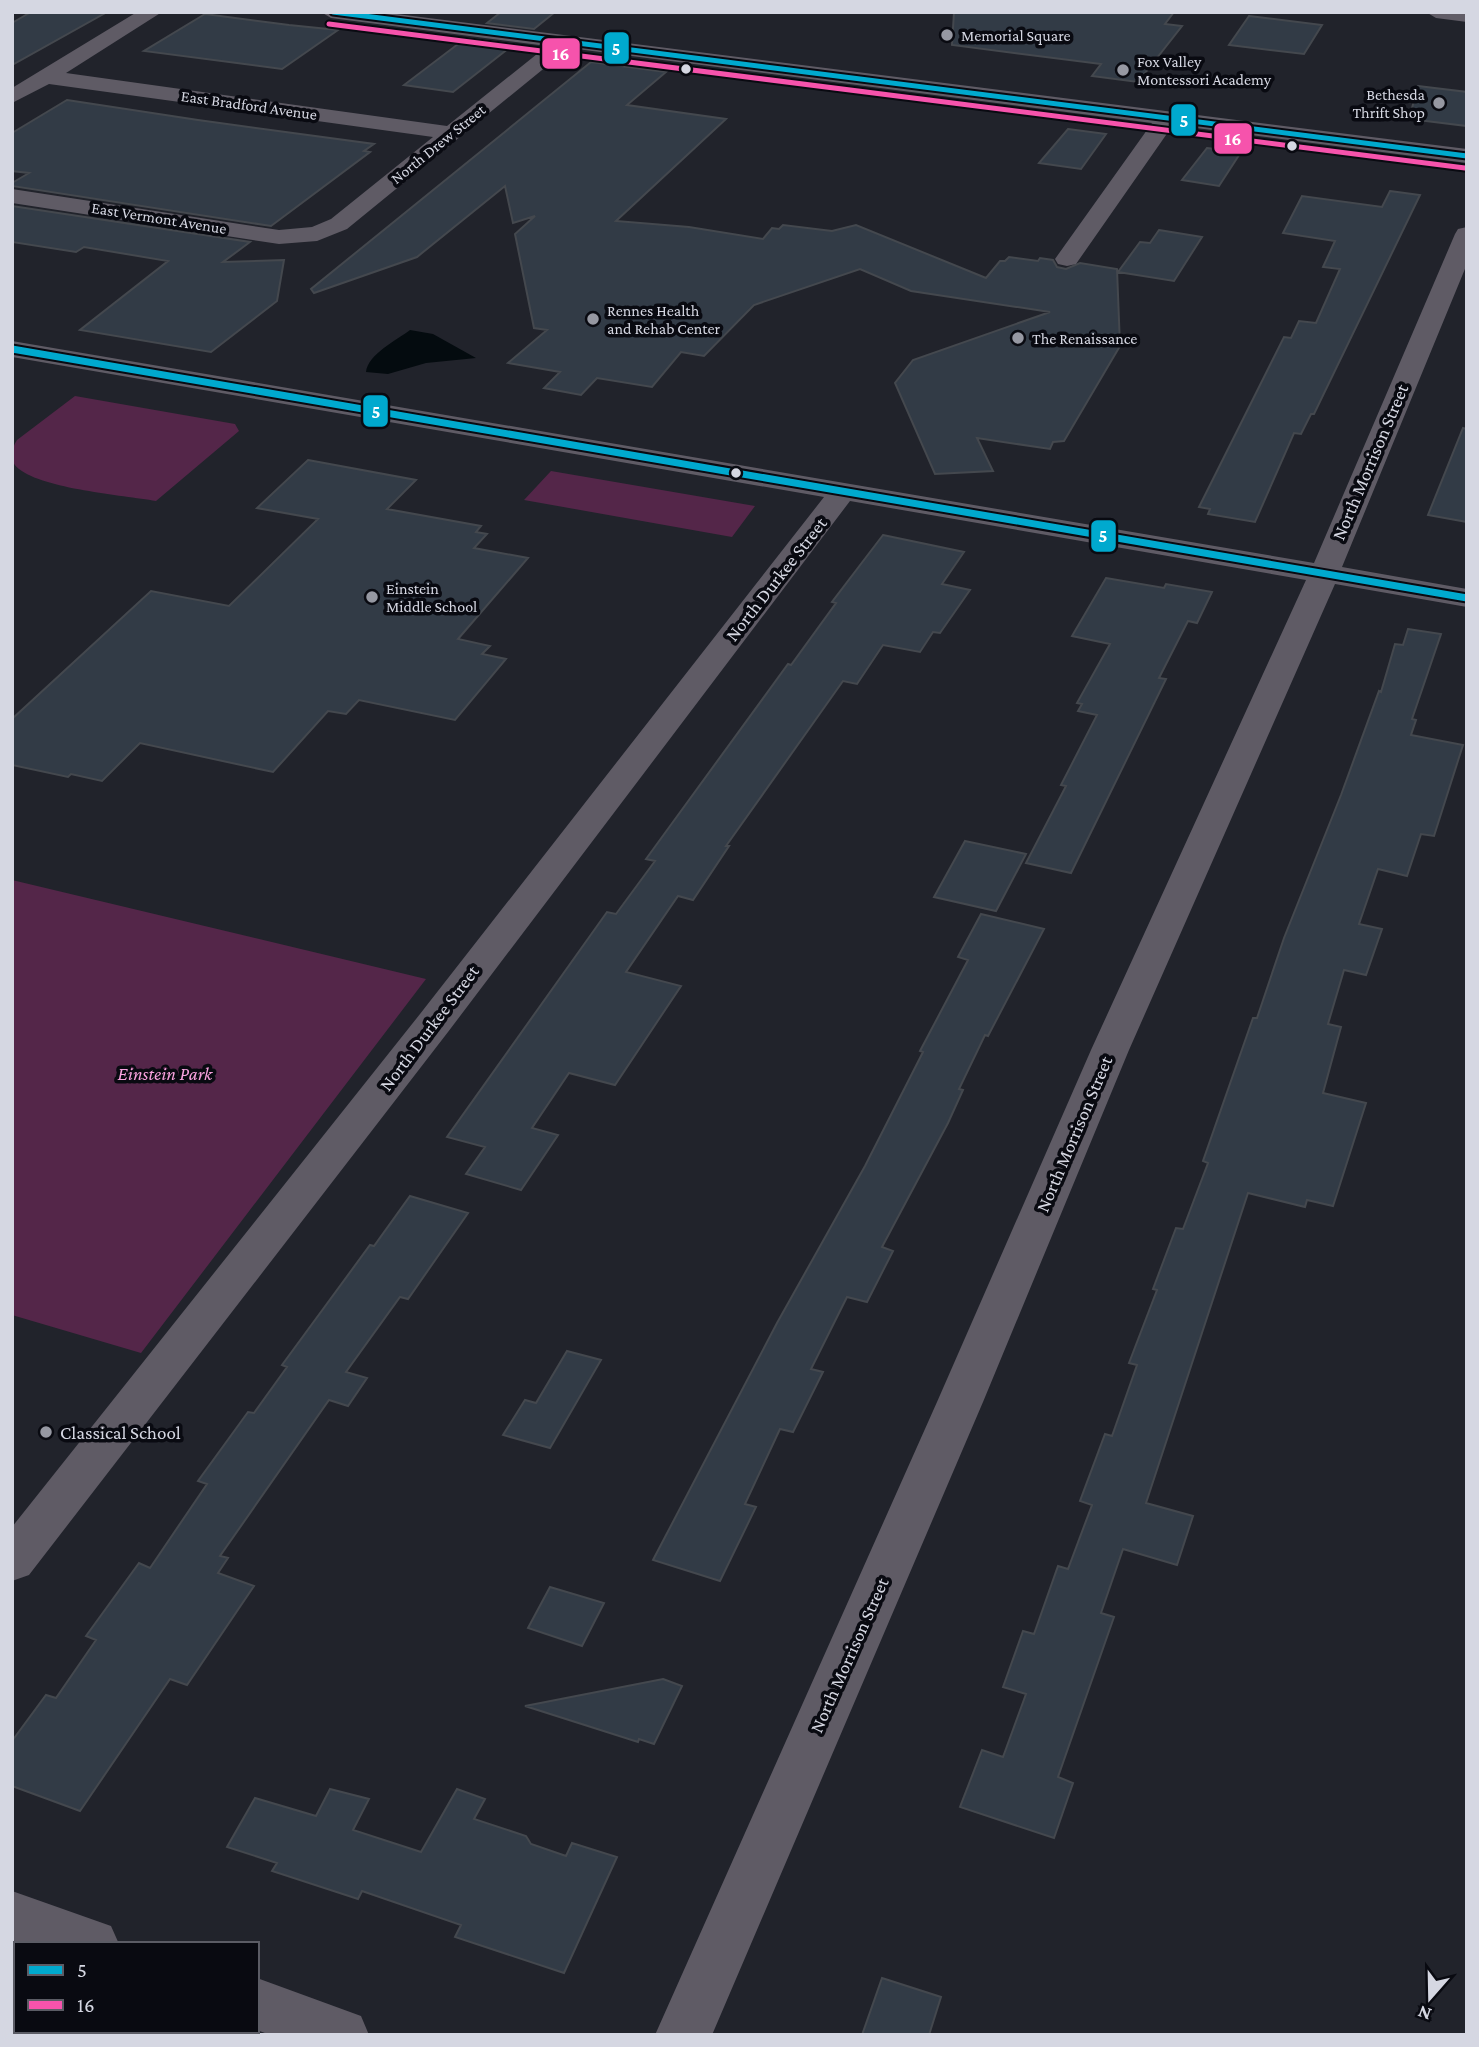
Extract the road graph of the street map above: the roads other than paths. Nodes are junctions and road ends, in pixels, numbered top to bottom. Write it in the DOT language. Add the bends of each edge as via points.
graph roads {
  1 [pos="152,12"];
  2 [pos="331,12"];
  3 [pos="1436,12"];
  4 [pos="1467,16"];
  5 [pos="564,42"];
  6 [pos="46,77"];
  7 [pos="12,97"];
  8 [pos="1167,118"];
  9 [pos="451,133"];
  10 [pos="1467,156"];
  11 [pos="12,196"];
  12 [pos="1467,234"];
  13 [pos="306,236"];
  14 [pos="1067,259"];
  15 [pos="12,349"];
  16 [pos="843,491"];
  17 [pos="1324,574"];
  18 [pos="1467,598"];
  19 [pos="12,1562"];
  20 [pos="12,1915"];
  21 [pos="86,1942"];
  22 [pos="259,2005"];
  23 [pos="341,2035"];
  24 [pos="683,2035"];
  1 -- 6 [label="street"];
  2 -- 5 [label="street"];
  3 -- 4 [label="main road"];
  5 -- 8 [label="street"];
  5 -- 9 [label="street, North Drew Street"];
  6 -- 7 [label="street"];
  6 -- 9 [label="street, East Bradford Avenue"];
  8 -- 10 [label="street"];
  8 -- 14 [label="street"];
  9 -- 13 [label="street, North Drew Street" via="339,224"];
  11 -- 13 [label="street, East Vermont Avenue" via="279,237"];
  12 -- 17 [label="street, North Morrison Street"];
  15 -- 16 [label="street"];
  16 -- 17 [label="street"];
  16 -- 19 [label="street, North Durkee Street"];
  17 -- 18 [label="street"];
  17 -- 24 [label="street, North Morrison Street" via="1110,1049"];
  20 -- 21 [label="street"];
  22 -- 23 [label="street"];
}
